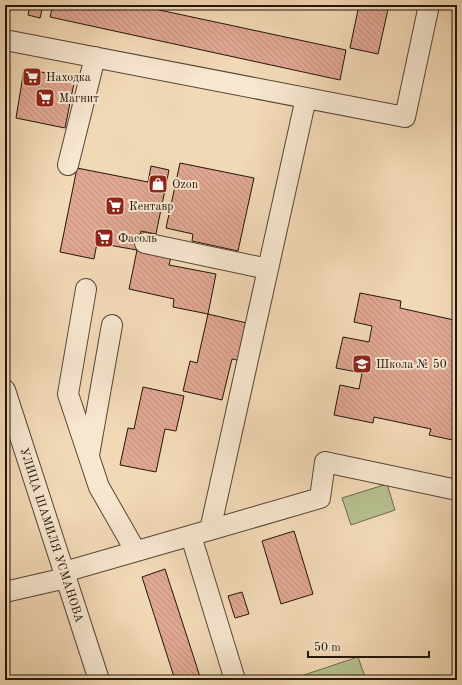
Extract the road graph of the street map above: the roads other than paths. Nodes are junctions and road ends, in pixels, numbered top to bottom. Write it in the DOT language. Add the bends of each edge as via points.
graph roads {
  1 [pos="429,5"];
  2 [pos="5,40"];
  3 [pos="95,57"];
  4 [pos="306,98"];
  5 [pos="68,165"];
  6 [pos="145,243"];
  7 [pos="268,269"];
  8 [pos="86,289"];
  9 [pos="112,326"];
  10 [pos="5,390"];
  11 [pos="8,414"];
  12 [pos="89,456"];
  13 [pos="457,490"];
  14 [pos="210,530"];
  15 [pos="191,536"];
  16 [pos="135,550"];
  17 [pos="65,575"];
  18 [pos="5,592"];
  19 [pos="99,680"];
  20 [pos="236,680"];
  1 -- 4 [label="street" via="405,117"];
  2 -- 3 [label="street"];
  3 -- 4 [label="street"];
  3 -- 5 [label="street"];
  4 -- 7 [label="street"];
  6 -- 7 [label="street"];
  7 -- 14 [label="street"];
  8 -- 12 [label="street" via="68,394"];
  9 -- 12 [label="street"];
  10 -- 11 [label="street, УЛИЦА ШАМИЛЯ УСМАНОВА"];
  11 -- 17 [label="street, УЛИЦА ШАМИЛЯ УСМАНОВА"];
  12 -- 16 [label="street" via="99,487"];
  13 -- 14 [label="street" via="325,462 320,498"];
  14 -- 15 [label="street"];
  15 -- 16 [label="street"];
  15 -- 20 [label="street"];
  16 -- 17 [label="street"];
  17 -- 18 [label="street"];
  17 -- 19 [label="street, УЛИЦА ШАМИЛЯ УСМАНОВА"];
}
